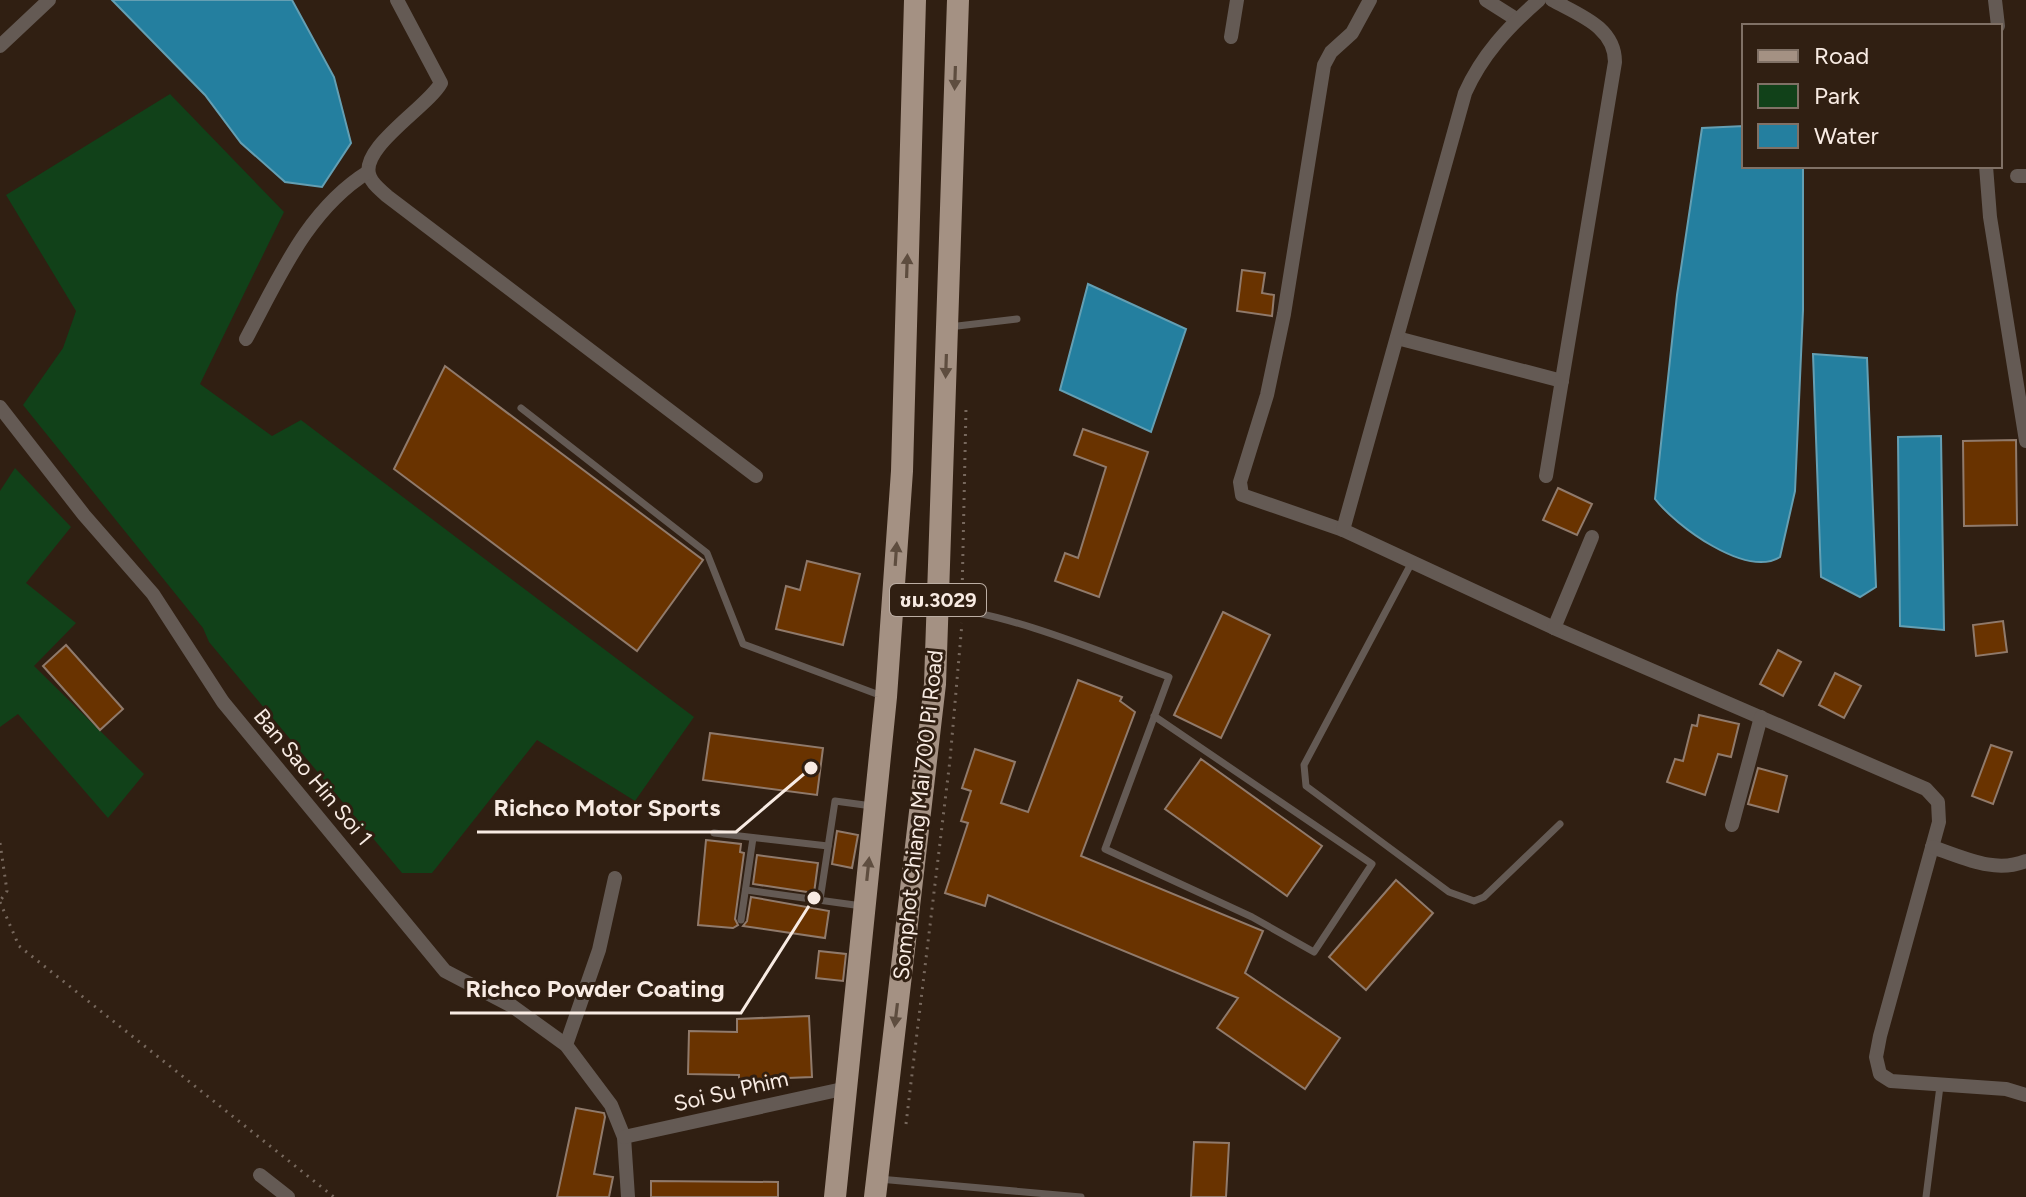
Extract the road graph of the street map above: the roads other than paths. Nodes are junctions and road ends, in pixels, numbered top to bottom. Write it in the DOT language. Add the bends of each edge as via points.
graph roads {
  1 [pos="49,0"];
  2 [pos="397,0"];
  3 [pos="915,0"];
  4 [pos="958,0"];
  5 [pos="1237,0"];
  6 [pos="1370,0"];
  7 [pos="1486,0"];
  8 [pos="1539,0"];
  9 [pos="1552,0"];
  10 [pos="1995,0"];
  11 [pos="1516,19"];
  12 [pos="1998,24"];
  13 [pos="1231,37"];
  14 [pos="0,46"];
  15 [pos="1986,168"];
  16 [pos="368,172"];
  17 [pos="1017,319"];
  18 [pos="947,327"];
  19 [pos="1397,338"];
  20 [pos="246,339"];
  21 [pos="1562,381"];
  22 [pos="0,407"];
  23 [pos="521,408"];
  24 [pos="2026,441"];
  25 [pos="756,476"];
  26 [pos="1546,476"];
  27 [pos="1343,530"];
  28 [pos="1592,537"];
  29 [pos="1412,562"];
  30 [pos="937,607"];
  31 [pos="1554,628"];
  32 [pos="886,697"];
  33 [pos="1154,716"];
  34 [pos="1761,717"];
  35 [pos="874,806"];
  36 [pos="1560,824"];
  37 [pos="1732,825"];
  38 [pos="714,833"];
  39 [pos="753,838"];
  40 [pos="828,846"];
  41 [pos="1932,847"];
  42 [pos="2026,861"];
  43 [pos="615,878"];
  44 [pos="746,890"];
  45 [pos="820,900"];
  46 [pos="864,906"];
  47 [pos="741,920"];
  48 [pos="566,1045"];
  49 [pos="1940,1086"];
  50 [pos="847,1088"];
  51 [pos="2026,1095"];
  52 [pos="624,1137"];
  53 [pos="260,1175"];
  54 [pos="876,1188"];
  55 [pos="288,1197"];
  56 [pos="628,1197"];
  57 [pos="835,1197"];
  58 [pos="1081,1197"];
  59 [pos="1926,1197"];
  1 -- 14 [label="street"];
  2 -- 16 [label="street" via="441,83 378,147"];
  32 -- 3 [label="main road, Somphot Chiang Mai 700 Pi Road / ชม.3029, one-way" via="902,471"];
  4 -- 18 [label="main road, Somphot Chiang Mai 700 Pi Road / ชม.3029, one-way"];
  5 -- 13 [label="street"];
  6 -- 27 [label="street" via="1352,33 1324,65 1284,314 1267,395 1240,482 1242,495 1251,500"];
  7 -- 11 [label="street"];
  8 -- 11 [label="street"];
  9 -- 21 [label="street" via="1593,23 1615,49"];
  10 -- 12 [label="street"];
  11 -- 19 [label="street" via="1478,64 1465,93"];
  15 -- 24 [label="street"];
  16 -- 20 [label="street" via="322,208"];
  16 -- 25 [label="street" via="387,196"];
  17 -- 18 [label="lane"];
  18 -- 30 [label="main road, Somphot Chiang Mai 700 Pi Road / ชม.3029, one-way"];
  19 -- 21 [label="street"];
  19 -- 27 [label="street"];
  21 -- 26 [label="street"];
  22 -- 48 [label="street, Ban Sao Hin Soi 1" via="153,594 223,702 445,971 512,1006"];
  23 -- 32 [label="lane" via="707,553 743,644"];
  27 -- 29 [label="street"];
  28 -- 31 [label="street"];
  29 -- 31 [label="street"];
  29 -- 36 [label="lane" via="1304,765 1306,786 1449,892 1474,901"];
  30 -- 33 [label="lane" via="963,609 1169,677"];
  30 -- 54 [label="main road, Somphot Chiang Mai 700 Pi Road / ชม.3029, one-way" via="935,684"];
  31 -- 34 [label="street"];
  32 -- 35 [label="main road, Somphot Chiang Mai 700 Pi Road / ชม.3029"];
  33 -- 33 [label="lane" via="1105,849 1314,952 1372,864"];
  34 -- 37 [label="street"];
  34 -- 41 [label="street" via="1926,789 1938,802"];
  35 -- 40 [label="lane" via="835,801"];
  46 -- 35 [label="main road, Somphot Chiang Mai 700 Pi Road / ชม.3029, one-way"];
  38 -- 39 [label="lane"];
  39 -- 40 [label="lane"];
  39 -- 44 [label="lane"];
  40 -- 45 [label="lane"];
  41 -- 42 [label="street" via="1991,867"];
  41 -- 49 [label="street" via="1876,1057 1880,1074 1891,1081"];
  43 -- 48 [label="street" via="599,950"];
  44 -- 45 [label="lane"];
  44 -- 47 [label="lane"];
  45 -- 46 [label="lane"];
  46 -- 50 [label="main road, Somphot Chiang Mai 700 Pi Road / ชม.3029"];
  48 -- 52 [label="street, Ban Sao Hin Soi 1" via="611,1105"];
  49 -- 51 [label="street"];
  49 -- 59 [label="lane"];
  50 -- 52 [label="street, Soi Su Phim"];
  50 -- 57 [label="main road, Somphot Chiang Mai 700 Pi Road / ชม.3029"];
  52 -- 56 [label="street"];
  53 -- 55 [label="street"];
  54 -- 58 [label="lane"];
}
